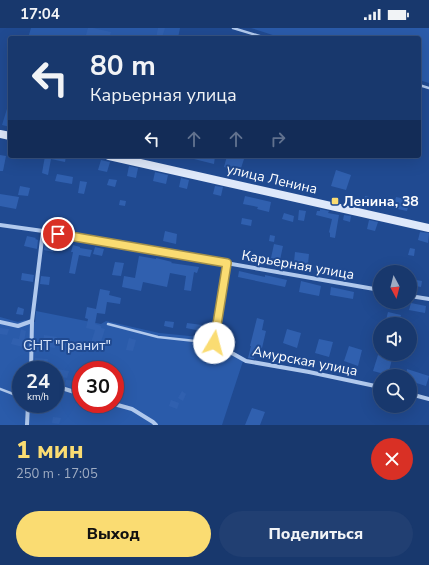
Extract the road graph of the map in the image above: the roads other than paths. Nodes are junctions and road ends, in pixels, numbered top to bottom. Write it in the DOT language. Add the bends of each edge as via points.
graph roads {
  1 [pos="233,28"];
  2 [pos="259,36"];
  3 [pos="118,158"];
  4 [pos="0,225"];
  5 [pos="429,228"];
  6 [pos="43,231"];
  7 [pos="227,263"];
  8 [pos="373,289"];
  9 [pos="417,297"];
  10 [pos="429,299"];
  11 [pos="32,321"];
  12 [pos="0,322"];
  13 [pos="108,324"];
  14 [pos="214,343"];
  15 [pos="31,361"];
  16 [pos="373,386"];
  17 [pos="0,390"];
  18 [pos="12,394"];
  19 [pos="417,396"];
  20 [pos="429,400"];
  21 [pos="124,407"];
  22 [pos="28,413"];
  23 [pos="27,425"];
  24 [pos="156,425"];
  1 -- 2 [label="lane"];
  3 -- 5 [label="street, улица Ленина"];
  4 -- 6 [label="street, Карьерная улица"];
  6 -- 7 [label="street, Карьерная улица"];
  6 -- 11 [label="street"];
  7 -- 8 [label="street, Карьерная улица"];
  7 -- 14 [label="street"];
  9 -- 10 [label="street"];
  11 -- 12 [label="street" via="18,326"];
  11 -- 15 [label="street"];
  13 -- 14 [label="lane" via="158,336"];
  14 -- 16 [label="street, Амурская улица" via="246,361"];
  17 -- 18 [label="lane"];
  19 -- 20 [label="street"];
  21 -- 24 [label="street" via="132,409"];
  22 -- 23 [label="street"];
}
